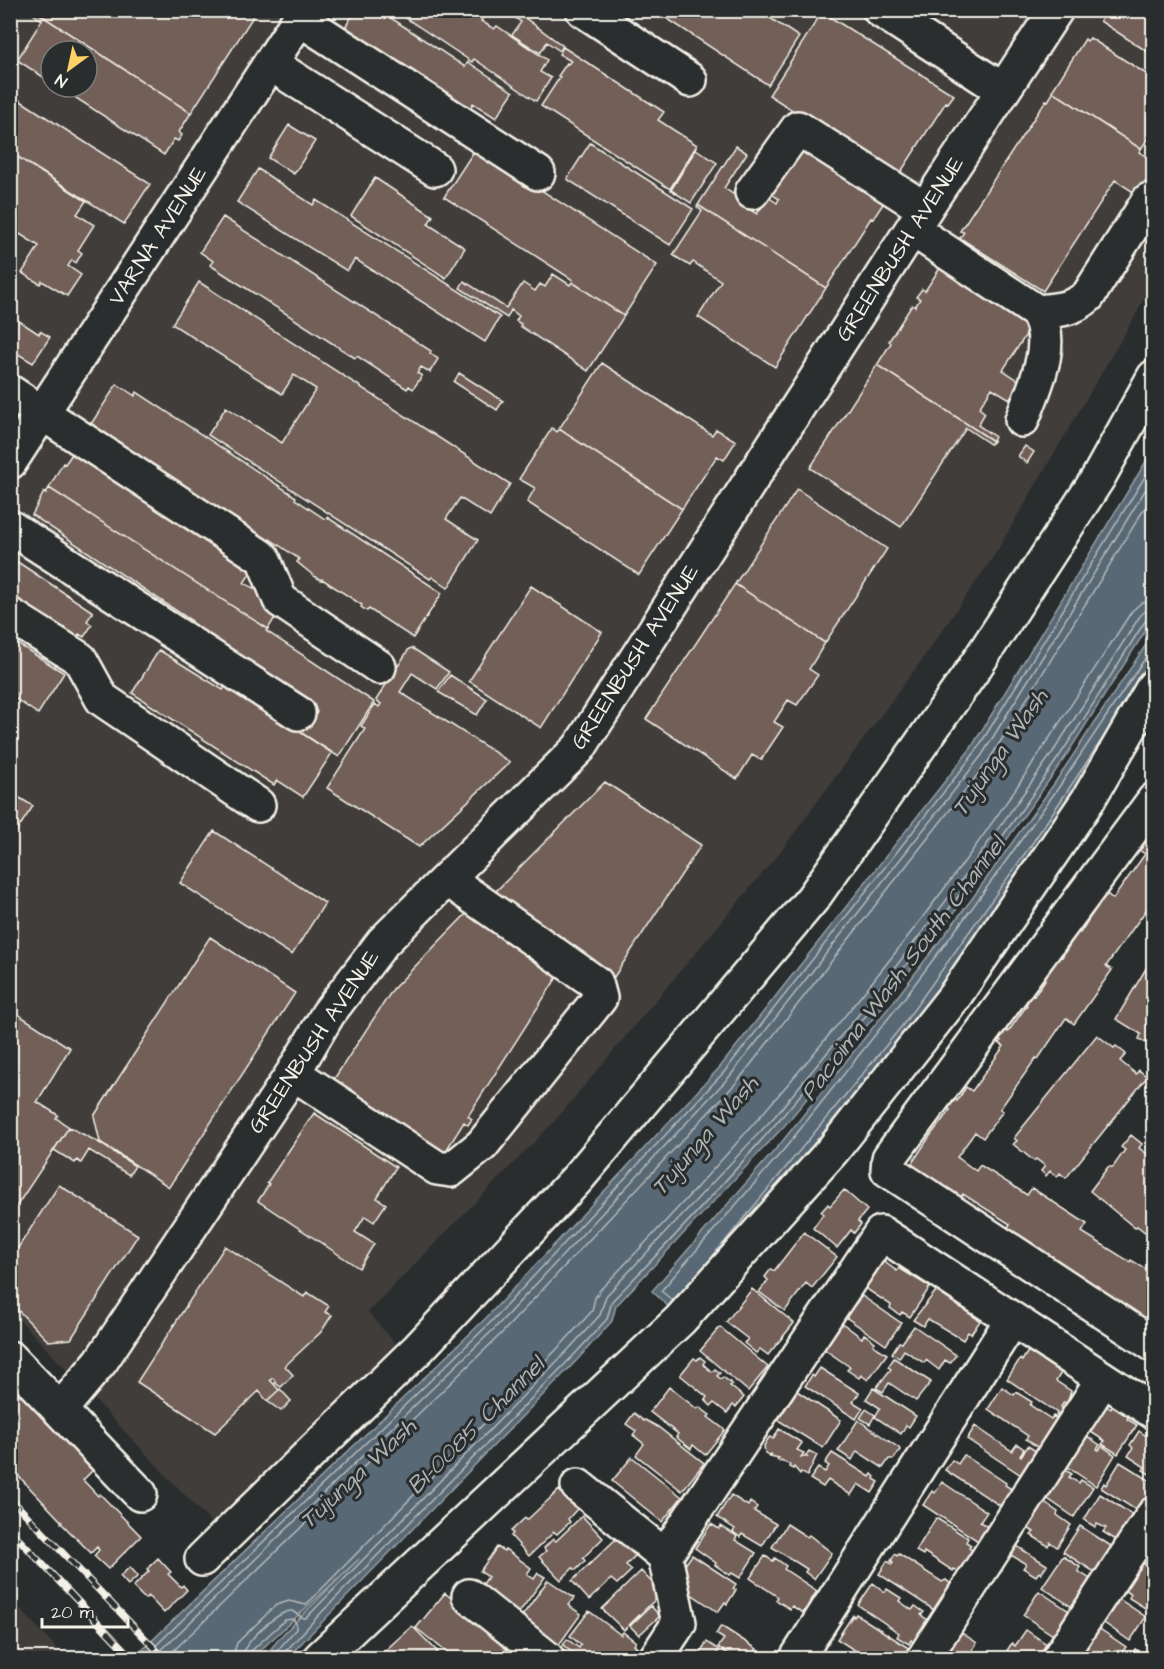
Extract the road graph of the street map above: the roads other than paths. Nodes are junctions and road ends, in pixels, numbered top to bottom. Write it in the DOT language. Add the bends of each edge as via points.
graph roads {
  1 [pos="583,10"];
  2 [pos="880,10"];
  3 [pos="1055,11"];
  4 [pos="302,15"];
  5 [pos="271,63"];
  6 [pos="690,80"];
  7 [pos="1004,90"];
  8 [pos="435,169"];
  9 [pos="538,173"];
  10 [pos="752,192"];
  11 [pos="1149,200"];
  12 [pos="919,219"];
  13 [pos="1037,312"];
  14 [pos="1154,377"];
  15 [pos="10,392"];
  16 [pos="42,414"];
  17 [pos="1022,420"];
  18 [pos="10,462"];
  19 [pos="10,527"];
  20 [pos="10,615"];
  21 [pos="379,667"];
  22 [pos="1154,686"];
  23 [pos="298,713"];
  24 [pos="1154,800"];
  25 [pos="258,805"];
  26 [pos="447,879"];
  27 [pos="293,1072"];
  28 [pos="1012,1320"];
  29 [pos="1154,1345"];
  30 [pos="10,1358"];
  31 [pos="1103,1379"];
  32 [pos="60,1410"];
  33 [pos="1154,1412"];
  34 [pos="578,1486"];
  35 [pos="140,1494"];
  36 [pos="1154,1514"];
  37 [pos="665,1556"];
  38 [pos="202,1559"];
  39 [pos="469,1596"];
  40 [pos="320,1659"];
  41 [pos="547,1659"];
  42 [pos="656,1659"];
  43 [pos="797,1659"];
  44 [pos="924,1659"];
  45 [pos="1059,1659"];
  1 -- 6 [label="street"];
  2 -- 7 [label="street"];
  3 -- 7 [label="street, GREENBUSH AVENUE"];
  4 -- 5 [label="street, VARNA AVENUE"];
  4 -- 9 [label="street"];
  5 -- 8 [label="street"];
  5 -- 16 [label="street, VARNA AVENUE"];
  7 -- 12 [label="street, GREENBUSH AVENUE"];
  10 -- 12 [label="street" via="798,128"];
  11 -- 13 [label="street" via="1088,296 1065,310"];
  12 -- 13 [label="street"];
  12 -- 26 [label="street, GREENBUSH AVENUE" via="579,748"];
  13 -- 17 [label="street" via="1042,320 1044,349"];
  14 -- 38 [label="street" via="1098,478 975,667 813,898 578,1178 419,1348"];
  15 -- 16 [label="street"];
  16 -- 18 [label="street, VARNA AVENUE"];
  16 -- 21 [label="street" via="263,558 280,600"];
  19 -- 23 [label="street"];
  20 -- 25 [label="street" via="80,660 102,699"];
  22 -- 40 [label="street" via="1088,800 954,997 833,1150 680,1320"];
  24 -- 29 [label="street" via="889,1158 888,1170"];
  26 -- 27 [label="street, GREENBUSH AVENUE" via="383,942 328,1014"];
  26 -- 27 [label="street" via="596,983 600,998 482,1145 450,1170 437,1168"];
  27 -- 32 [label="street, GREENBUSH AVENUE" via="101,1361"];
  28 -- 31 [label="street"];
  28 -- 37 [label="street" via="881,1233"];
  28 -- 43 [label="street"];
  30 -- 32 [label="street"];
  31 -- 33 [label="street"];
  31 -- 44 [label="street"];
  32 -- 35 [label="street"];
  34 -- 37 [label="street"];
  36 -- 45 [label="street"];
  37 -- 42 [label="street" via="679,1623"];
  39 -- 41 [label="street"];
}
